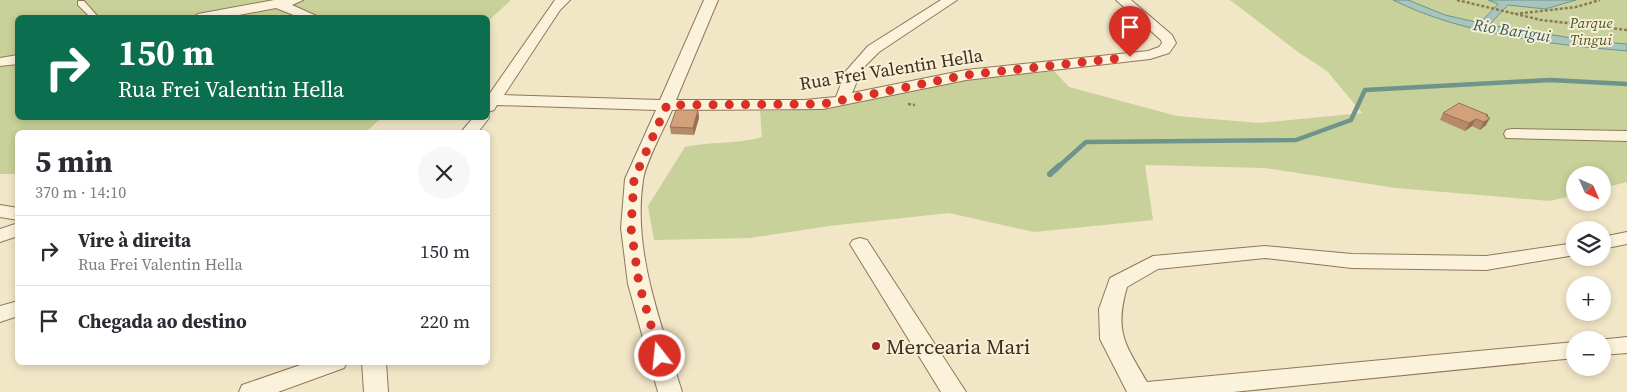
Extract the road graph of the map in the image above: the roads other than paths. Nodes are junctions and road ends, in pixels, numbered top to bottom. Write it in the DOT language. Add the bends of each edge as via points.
graph roads {
  1 [pos="296,0"];
  2 [pos="563,0"];
  3 [pos="711,0"];
  4 [pos="950,0"];
  5 [pos="1123,0"];
  6 [pos="81,3"];
  7 [pos="279,4"];
  8 [pos="93,15"];
  9 [pos="215,15"];
  10 [pos="306,15"];
  11 [pos="1169,43"];
  12 [pos="15,60"];
  13 [pos="0,62"];
  14 [pos="843,99"];
  15 [pos="491,104"];
  16 [pos="667,105"];
  17 [pos="479,120"];
  18 [pos="471,130"];
  19 [pos="1512,134"];
  20 [pos="1627,136"];
  21 [pos="0,211"];
  22 [pos="15,214"];
  23 [pos="15,230"];
  24 [pos="0,236"];
  25 [pos="1627,238"];
  26 [pos="1611,241"];
  27 [pos="860,244"];
  28 [pos="1566,250"];
  29 [pos="15,309"];
  30 [pos="0,314"];
  31 [pos="1566,351"];
  32 [pos="328,365"];
  33 [pos="374,365"];
  34 [pos="251,392"];
  35 [pos="376,392"];
  36 [pos="670,392"];
  37 [pos="954,392"];
  38 [pos="1139,392"];
  1 -- 7 [label="street"];
  2 -- 15 [label="street" via="555,7"];
  3 -- 16 [label="street"];
  4 -- 14 [label="street" via="869,52 848,79"];
  5 -- 11 [label="street"];
  6 -- 8 [label="lane"];
  7 -- 9 [label="street"];
  7 -- 10 [label="street"];
  11 -- 14 [label="street, Rua Frei Valentin Hella" via="1164,50 1150,54 966,75"];
  12 -- 13 [label="street"];
  14 -- 16 [label="street, Rua Frei Valentin Hella" via="804,105"];
  15 -- 16 [label="street, Rua Frei Valentin Hella"];
  16 -- 36 [label="street" via="634,179 631,228 639,284"];
  17 -- 18 [label="street"];
  19 -- 20 [label="street"];
  21 -- 22 [label="street"];
  23 -- 24 [label="street"];
  25 -- 26 [label="street"];
  27 -- 37 [label="street"];
  28 -- 38 [label="street" via="1486,263 1352,261 1265,252 1154,263 1118,283 1110,309 1111,339"];
  29 -- 30 [label="street"];
  31 -- 38 [label="street"];
  32 -- 34 [label="street"];
  33 -- 35 [label="street"];
}
